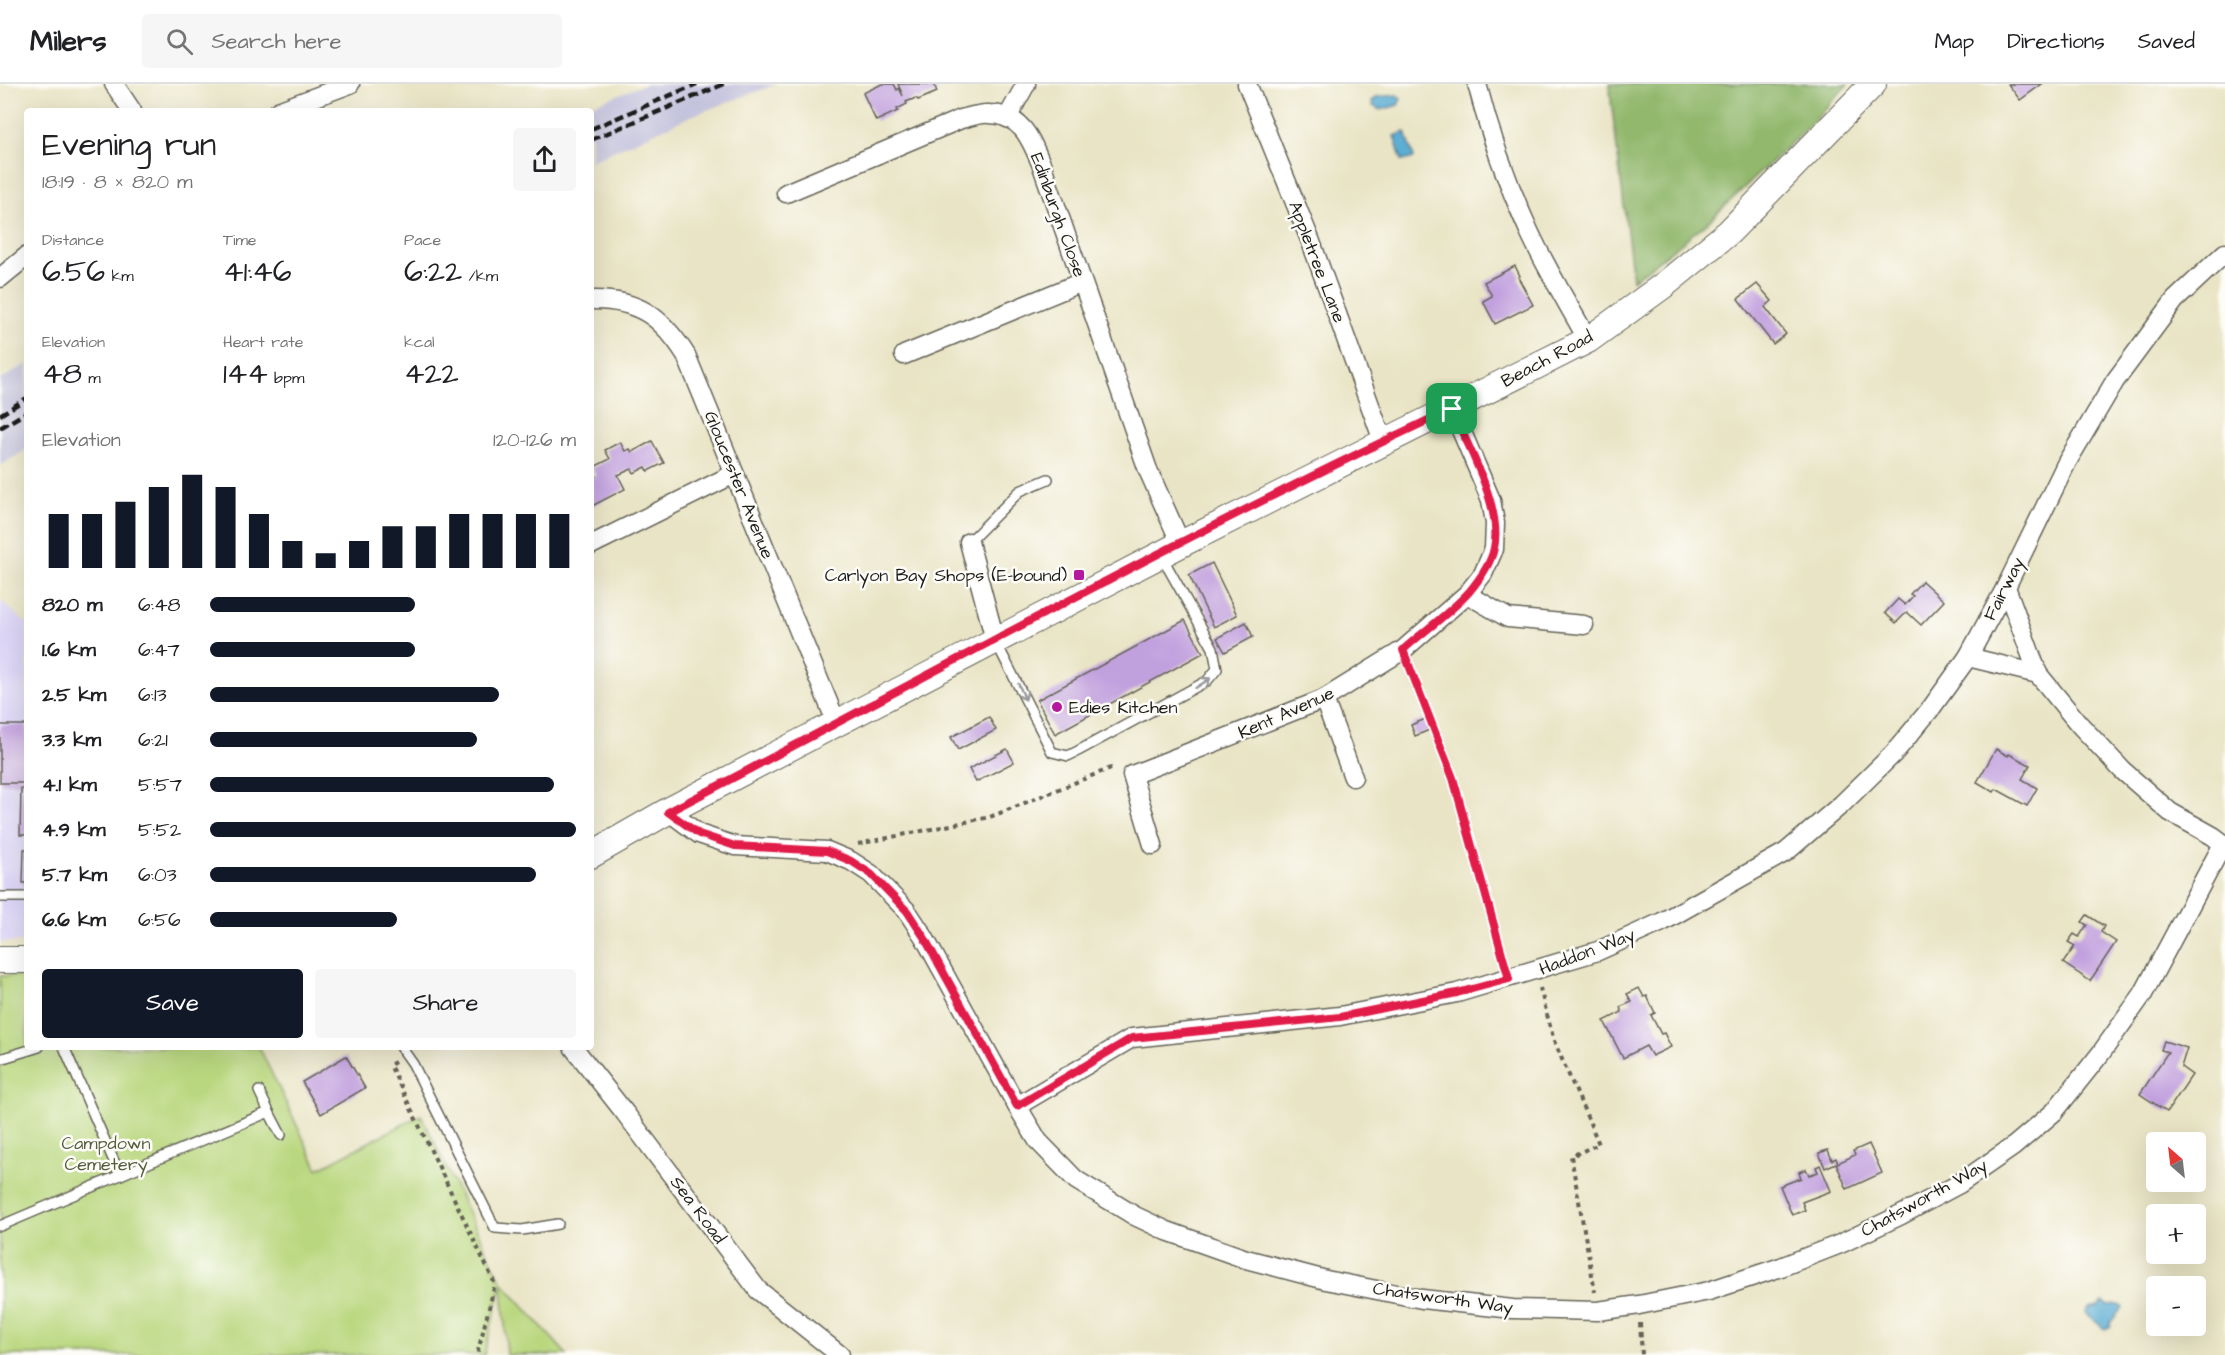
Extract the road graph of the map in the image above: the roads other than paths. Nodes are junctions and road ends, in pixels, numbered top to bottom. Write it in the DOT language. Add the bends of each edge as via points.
graph roads {
  1 [pos="114,84"];
  2 [pos="350,84"];
  3 [pos="1026,84"];
  4 [pos="1247,84"];
  5 [pos="1477,84"];
  6 [pos="1873,84"];
  7 [pos="130,108"];
  8 [pos="286,108"];
  9 [pos="1007,118"];
  10 [pos="786,194"];
  11 [pos="2225,253"];
  12 [pos="24,258"];
  13 [pos="0,278"];
  14 [pos="1082,282"];
  15 [pos="594,300"];
  16 [pos="1588,340"];
  17 [pos="904,355"];
  18 [pos="1452,409"];
  19 [pos="1383,441"];
  20 [pos="734,474"];
  21 [pos="1048,479"];
  22 [pos="969,542"];
  23 [pos="594,544"];
  24 [pos="1171,549"];
  25 [pos="2006,587"];
  26 [pos="1467,594"];
  27 [pos="1584,625"];
  28 [pos="995,640"];
  29 [pos="1968,657"];
  30 [pos="2038,674"];
  31 [pos="1324,699"];
  32 [pos="837,724"];
  33 [pos="1353,777"];
  34 [pos="668,812"];
  35 [pos="2224,844"];
  36 [pos="1154,845"];
  37 [pos="594,853"];
  38 [pos="0,897"];
  39 [pos="24,897"];
  40 [pos="0,960"];
  41 [pos="24,960"];
  42 [pos="29,1050"];
  43 [pos="65,1050"];
  44 [pos="575,1050"];
  45 [pos="403,1051"];
  46 [pos="0,1059"];
  47 [pos="260,1091"];
  48 [pos="1017,1106"];
  49 [pos="269,1112"];
  50 [pos="281,1135"];
  51 [pos="120,1175"];
  52 [pos="558,1224"];
  53 [pos="0,1226"];
  54 [pos="840,1355"];
  1 -- 7 [label="street"];
  2 -- 8 [label="street"];
  3 -- 9 [label="street"];
  4 -- 19 [label="street, Appletree Lane" via="1311,242"];
  5 -- 16 [label="street" via="1512,192"];
  6 -- 16 [label="street, Beach Road" via="1729,232"];
  9 -- 10 [label="street" via="989,114 961,119"];
  9 -- 14 [label="street, Edinburgh Close" via="1015,120 1030,139"];
  11 -- 25 [label="street, Fairway" via="2175,300 2115,381 2067,462"];
  12 -- 13 [label="street"];
  14 -- 17 [label="street"];
  14 -- 24 [label="street, Edinburgh Close" via="1148,470"];
  15 -- 20 [label="street, Gloucester Avenue" via="624,302 646,311 676,339"];
  16 -- 18 [label="street, Beach Road"];
  18 -- 19 [label="street, Beach Road"];
  18 -- 26 [label="street, Kent Avenue" via="1491,500 1495,523 1494,549 1483,574"];
  19 -- 24 [label="street, Beach Road"];
  20 -- 23 [label="street"];
  20 -- 32 [label="street, Gloucester Avenue"];
  21 -- 22 [label="lane" via="1020,491"];
  22 -- 28 [label="street"];
  24 -- 28 [label="street, Beach Road"];
  28 -- 24 [label="lane, one-way" via="1052,753 1068,756 1078,751 1207,681 1217,669 1213,648"];
  25 -- 29 [label="street, Fairway"];
  25 -- 30 [label="street"];
  26 -- 27 [label="street" via="1508,618"];
  26 -- 31 [label="street, Kent Avenue" via="1403,650"];
  28 -- 32 [label="street, Beach Road"];
  29 -- 30 [label="street"];
  29 -- 48 [label="street, Haddon Way" via="1894,753 1842,804 1786,852 1662,922 1598,951 1457,993 1340,1017 1132,1038"];
  30 -- 35 [label="street" via="2122,770 2170,812"];
  31 -- 33 [label="street"];
  31 -- 36 [label="street, Kent Avenue" via="1132,775"];
  32 -- 34 [label="street, Beach Road"];
  34 -- 37 [label="street, Beach Road"];
  34 -- 48 [label="street, Chatsworth Way" via="699,834 735,846 827,851 871,874 907,911 924,937"];
  35 -- 48 [label="street, Chatsworth Way" via="2143,994 2054,1112 1959,1184 1901,1215 1840,1244 1709,1291 1598,1311 1513,1309 1422,1299 1246,1259 1167,1231 1076,1180 1038,1141"];
  38 -- 39 [label="lane"];
  40 -- 41 [label="street"];
  42 -- 46 [label="lane"];
  43 -- 51 [label="lane"];
  44 -- 54 [label="street, Sea Road" via="758,1290"];
  45 -- 52 [label="lane" via="495,1228 522,1230"];
  47 -- 49 [label="lane"];
  49 -- 50 [label="lane"];
  49 -- 51 [label="lane"];
  51 -- 53 [label="lane"];
}
